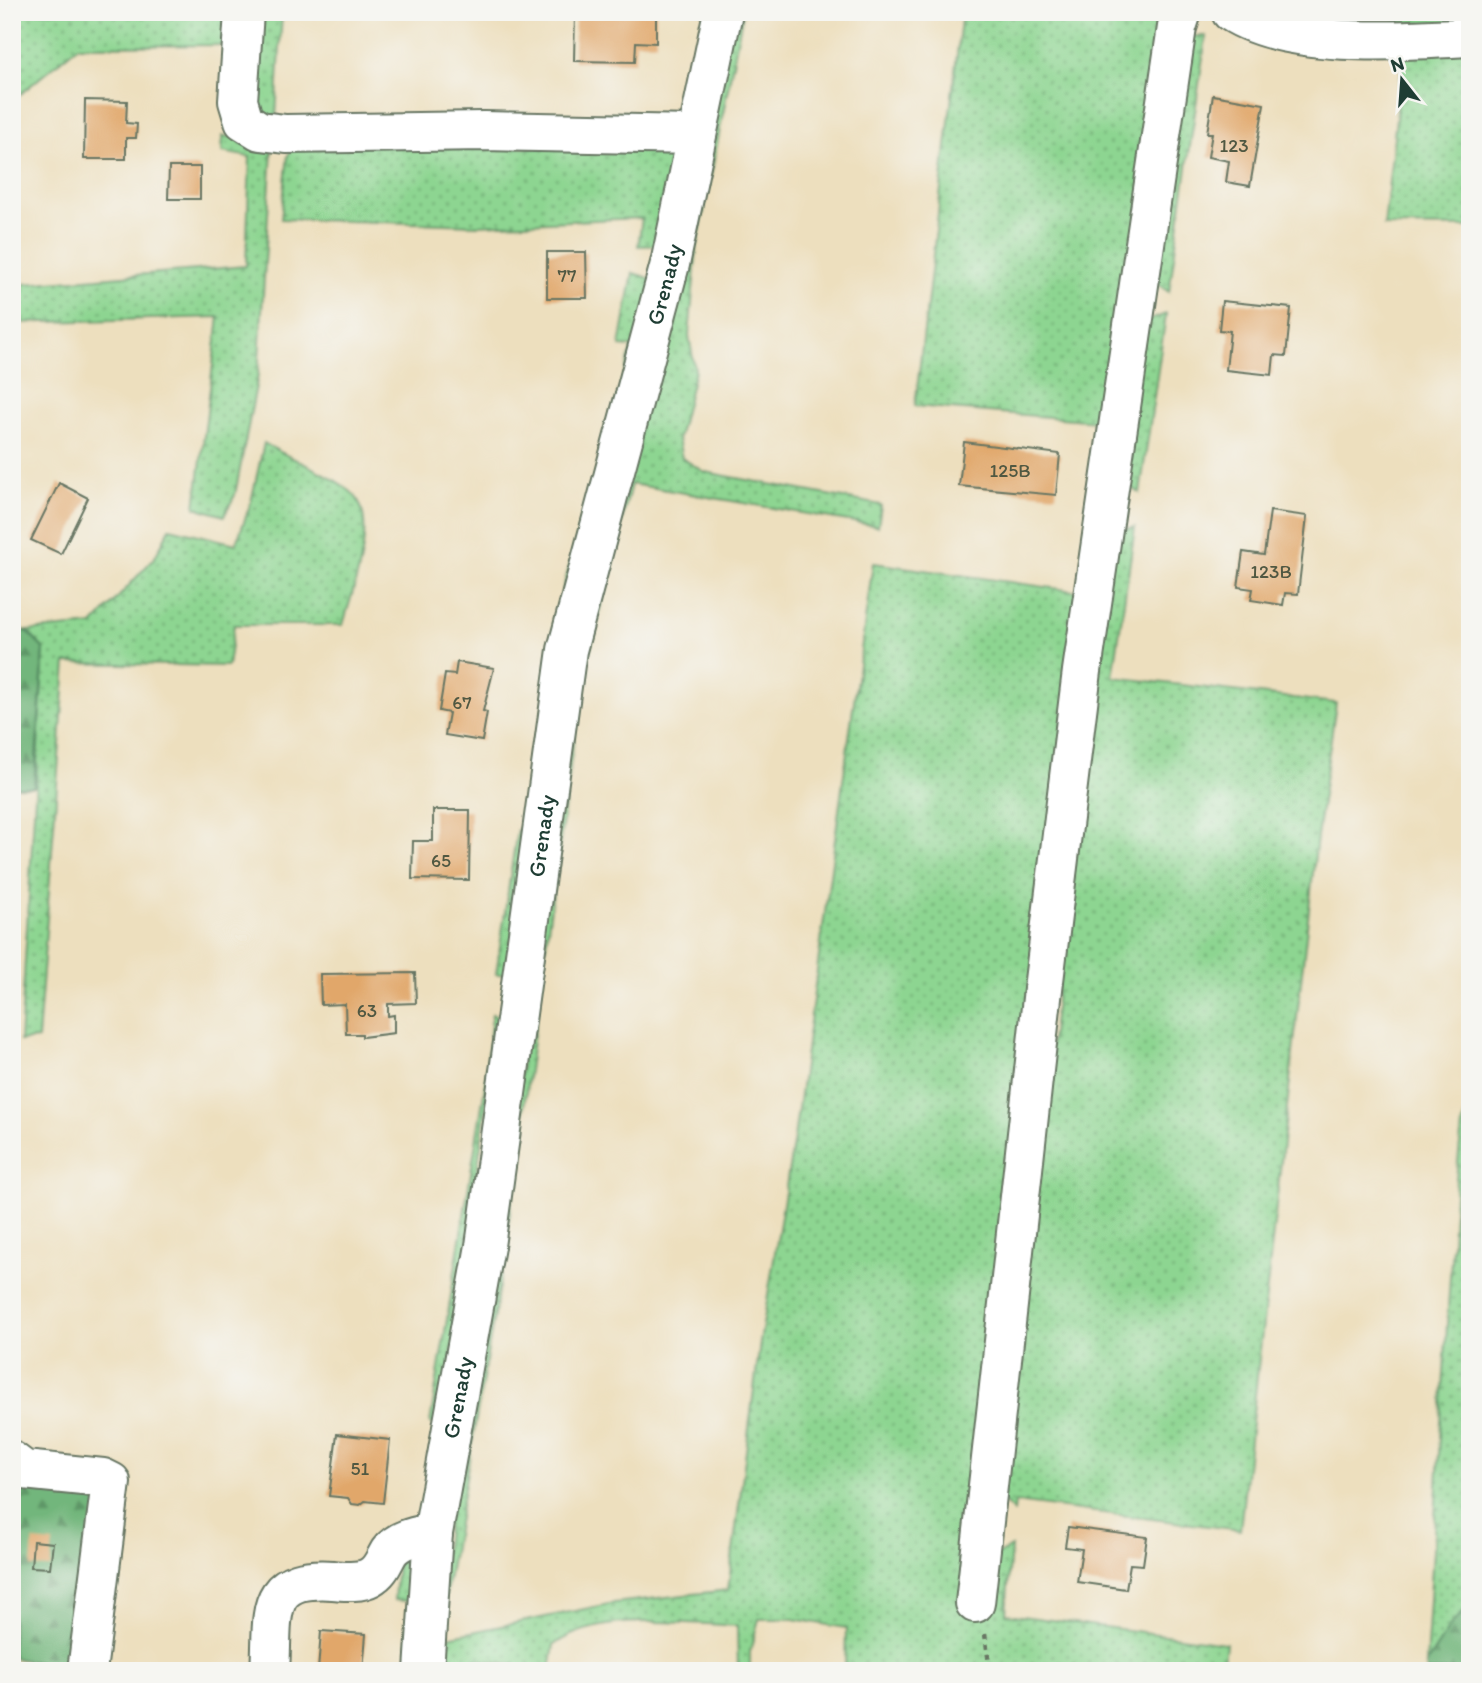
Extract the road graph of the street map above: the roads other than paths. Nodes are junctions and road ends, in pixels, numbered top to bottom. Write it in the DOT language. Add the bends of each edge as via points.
graph roads {
  1 [pos="244,12"];
  2 [pos="723,12"];
  3 [pos="1182,12"];
  4 [pos="1231,12"];
  5 [pos="1470,37"];
  6 [pos="694,135"];
  7 [pos="12,1461"];
  8 [pos="433,1533"];
  9 [pos="975,1603"];
  10 [pos="87,1671"];
  11 [pos="270,1671"];
  12 [pos="424,1671"];
  1 -- 6 [label="street" via="238,101 244,121 260,131"];
  2 -- 6 [label="street, Grenady"];
  3 -- 9 [label="street" via="1082,671"];
  4 -- 5 [label="street" via="1261,28 1314,38"];
  6 -- 8 [label="street, Grenady" via="670,264 567,650 485,1246"];
  7 -- 10 [label="street" via="24,1470 111,1482"];
  8 -- 11 [label="street" via="398,1543 378,1572 367,1579 308,1578 285,1588 275,1608"];
  8 -- 12 [label="street, Grenady"];
}
